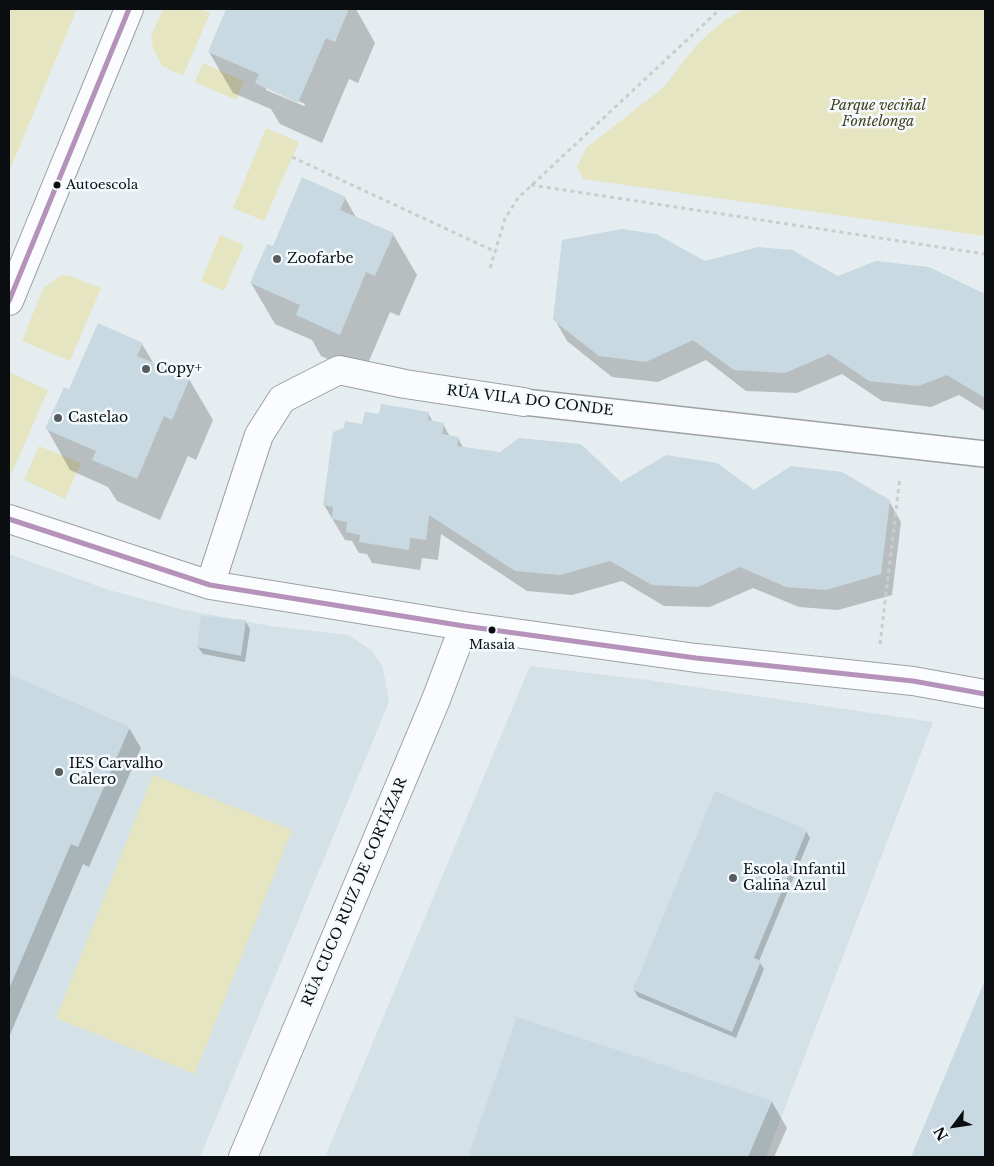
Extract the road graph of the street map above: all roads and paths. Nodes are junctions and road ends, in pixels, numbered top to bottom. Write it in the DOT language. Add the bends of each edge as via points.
graph roads {
  1 [pos="129,9"];
  2 [pos="720,9"];
  3 [pos="292,157"];
  4 [pos="531,185"];
  5 [pos="496,252"];
  6 [pos="985,254"];
  7 [pos="490,268"];
  8 [pos="9,301"];
  9 [pos="524,402"];
  10 [pos="904,444"];
  11 [pos="985,454"];
  12 [pos="9,519"];
  13 [pos="210,585"];
  14 [pos="464,626"];
  15 [pos="876,677"];
  16 [pos="985,694"];
  17 [pos="243,1157"];
  1 -- 8 [label="street"];
  2 -- 4 [label="path"];
  3 -- 5 [label="path"];
  4 -- 5 [label="path" via="505,219"];
  4 -- 6 [label="path"];
  5 -- 7 [label="path"];
  9 -- 10 [label="street, RÚA VILA DO CONDE"];
  9 -- 13 [label="street, RÚA VILA DO CONDE" via="405,384 340,370 282,399 259,435"];
  10 -- 11 [label="street, RÚA VILA DO CONDE"];
  10 -- 15 [label="path"];
  12 -- 13 [label="street"];
  13 -- 14 [label="street"];
  14 -- 15 [label="street" via="696,658"];
  14 -- 17 [label="street, RÚA CUCO RUIZ DE CORTÁZAR" via="436,702"];
  15 -- 16 [label="street"];
}
